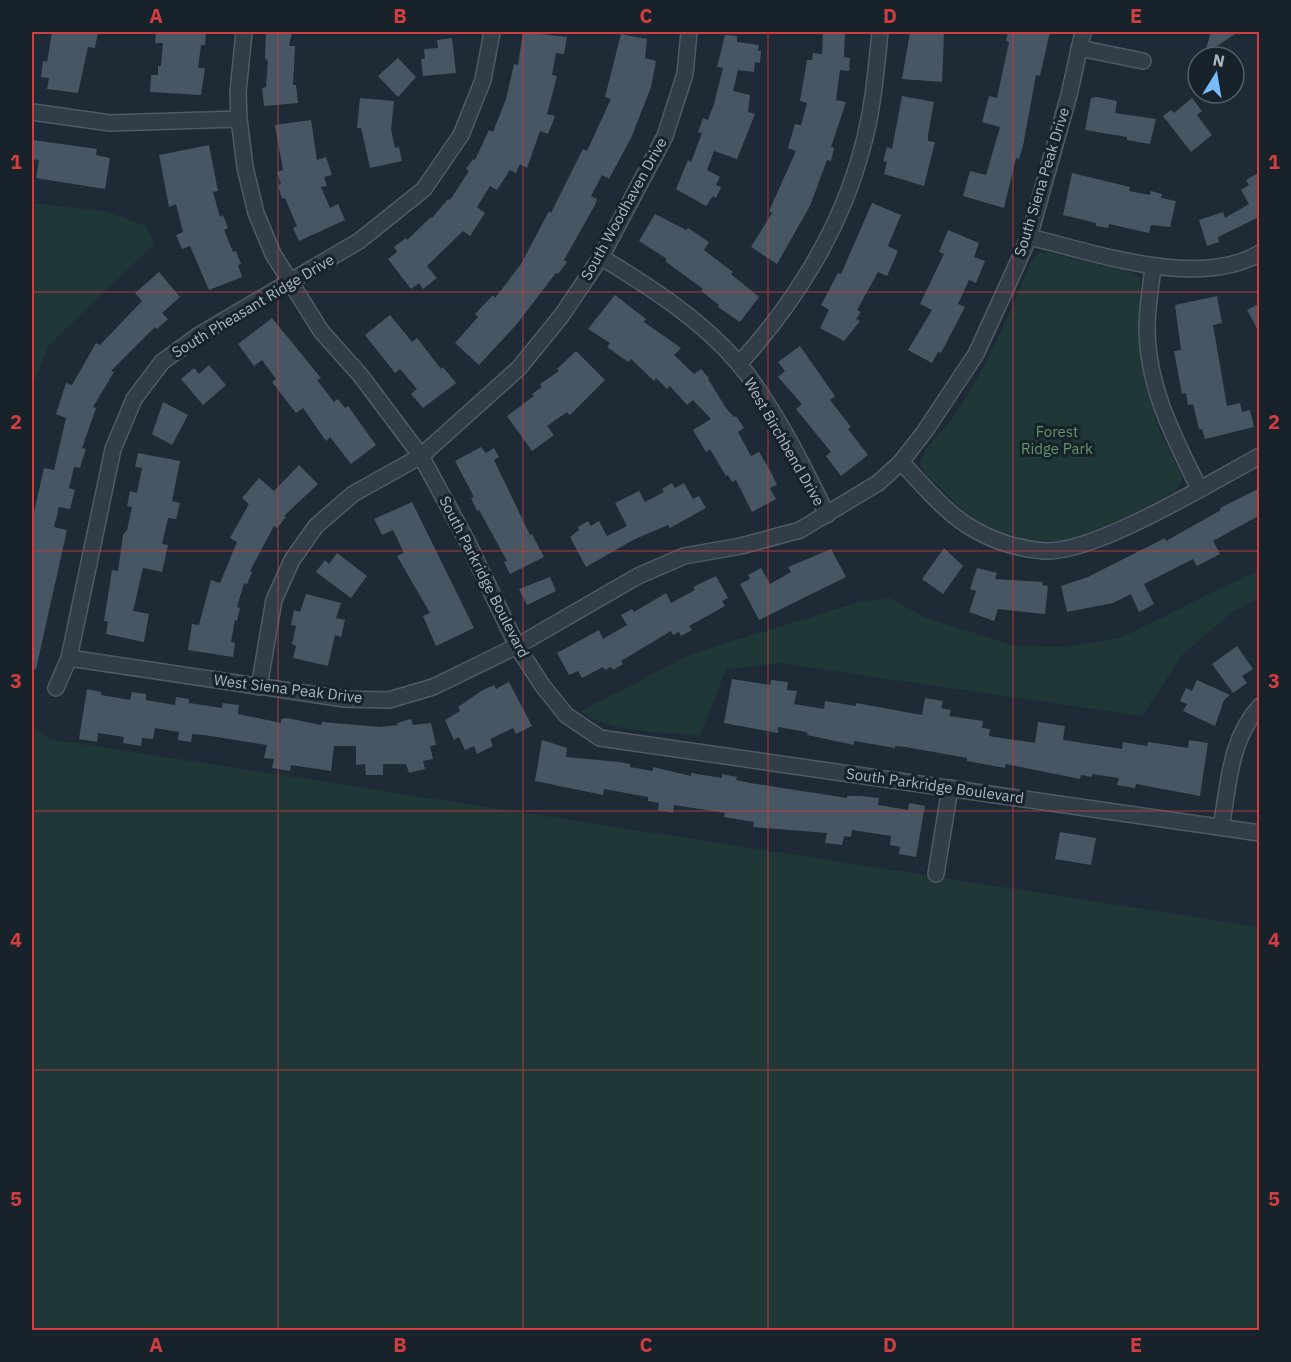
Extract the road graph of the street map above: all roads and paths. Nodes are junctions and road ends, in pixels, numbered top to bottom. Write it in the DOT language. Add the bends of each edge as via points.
graph roads {
  1 [pos="244,32"];
  2 [pos="492,32"];
  3 [pos="689,32"];
  4 [pos="879,32"];
  5 [pos="1083,32"];
  6 [pos="1079,48"];
  7 [pos="1143,61"];
  8 [pos="32,112"];
  9 [pos="239,119"];
  10 [pos="1029,237"];
  11 [pos="1260,253"];
  12 [pos="602,257"];
  13 [pos="1153,267"];
  14 [pos="290,283"];
  15 [pos="739,364"];
  16 [pos="421,456"];
  17 [pos="1260,456"];
  18 [pos="901,462"];
  19 [pos="1199,488"];
  20 [pos="826,515"];
  21 [pos="517,646"];
  22 [pos="69,658"];
  23 [pos="259,687"];
  24 [pos="56,688"];
  25 [pos="1260,706"];
  26 [pos="950,788"];
  27 [pos="1221,827"];
  28 [pos="1260,833"];
  29 [pos="936,874"];
  1 -- 9 [label="street, South Parkridge Boulevard"];
  2 -- 14 [label="street, South Pheasant Ridge Drive" via="483,80 461,135 424,189 359,241"];
  3 -- 12 [label="street, South Woodhaven Drive" via="685,74 665,136"];
  4 -- 15 [label="street" via="863,148 844,204 806,277 767,333"];
  5 -- 6 [label="street, South Siena Peak Drive"];
  6 -- 7 [label="street"];
  6 -- 10 [label="street, South Siena Peak Drive"];
  8 -- 9 [label="street" via="110,123"];
  9 -- 14 [label="street, South Parkridge Boulevard" via="256,213"];
  10 -- 13 [label="street"];
  10 -- 18 [label="street, South Siena Peak Drive" via="976,354"];
  11 -- 13 [label="street" via="1205,269"];
  12 -- 15 [label="street, West Birchbend Drive" via="649,286"];
  12 -- 16 [label="street, South Woodhaven Drive" via="519,368"];
  13 -- 19 [label="street" via="1147,327 1154,386 1170,432"];
  14 -- 16 [label="street, South Parkridge Boulevard" via="321,331 361,376"];
  14 -- 22 [label="street, South Pheasant Ridge Drive" via="199,335 162,362 134,399 113,449"];
  15 -- 20 [label="street, West Birchbend Drive" via="780,429"];
  16 -- 21 [label="street, South Parkridge Boulevard" via="468,542"];
  16 -- 23 [label="street, South Woodhaven Drive" via="352,494 316,526 292,560 274,600"];
  17 -- 19 [label="street"];
  18 -- 19 [label="street" via="973,529 1004,544 1046,551 1096,541"];
  18 -- 20 [label="street, South Siena Peak Drive" via="878,483"];
  20 -- 21 [label="street, West Siena Peak Drive" via="800,530 684,556 638,576"];
  21 -- 23 [label="street, West Siena Peak Drive" via="433,687 388,700 345,699"];
  21 -- 26 [label="street, South Parkridge Boulevard" via="566,715 600,738"];
  22 -- 23 [label="street, West Siena Peak Drive"];
  22 -- 24 [label="street, South Pheasant Ridge Drive"];
  25 -- 27 [label="street" via="1235,744"];
  26 -- 27 [label="street, South Parkridge Boulevard"];
  26 -- 29 [label="street"];
  27 -- 28 [label="street, South Parkridge Boulevard"];
}
